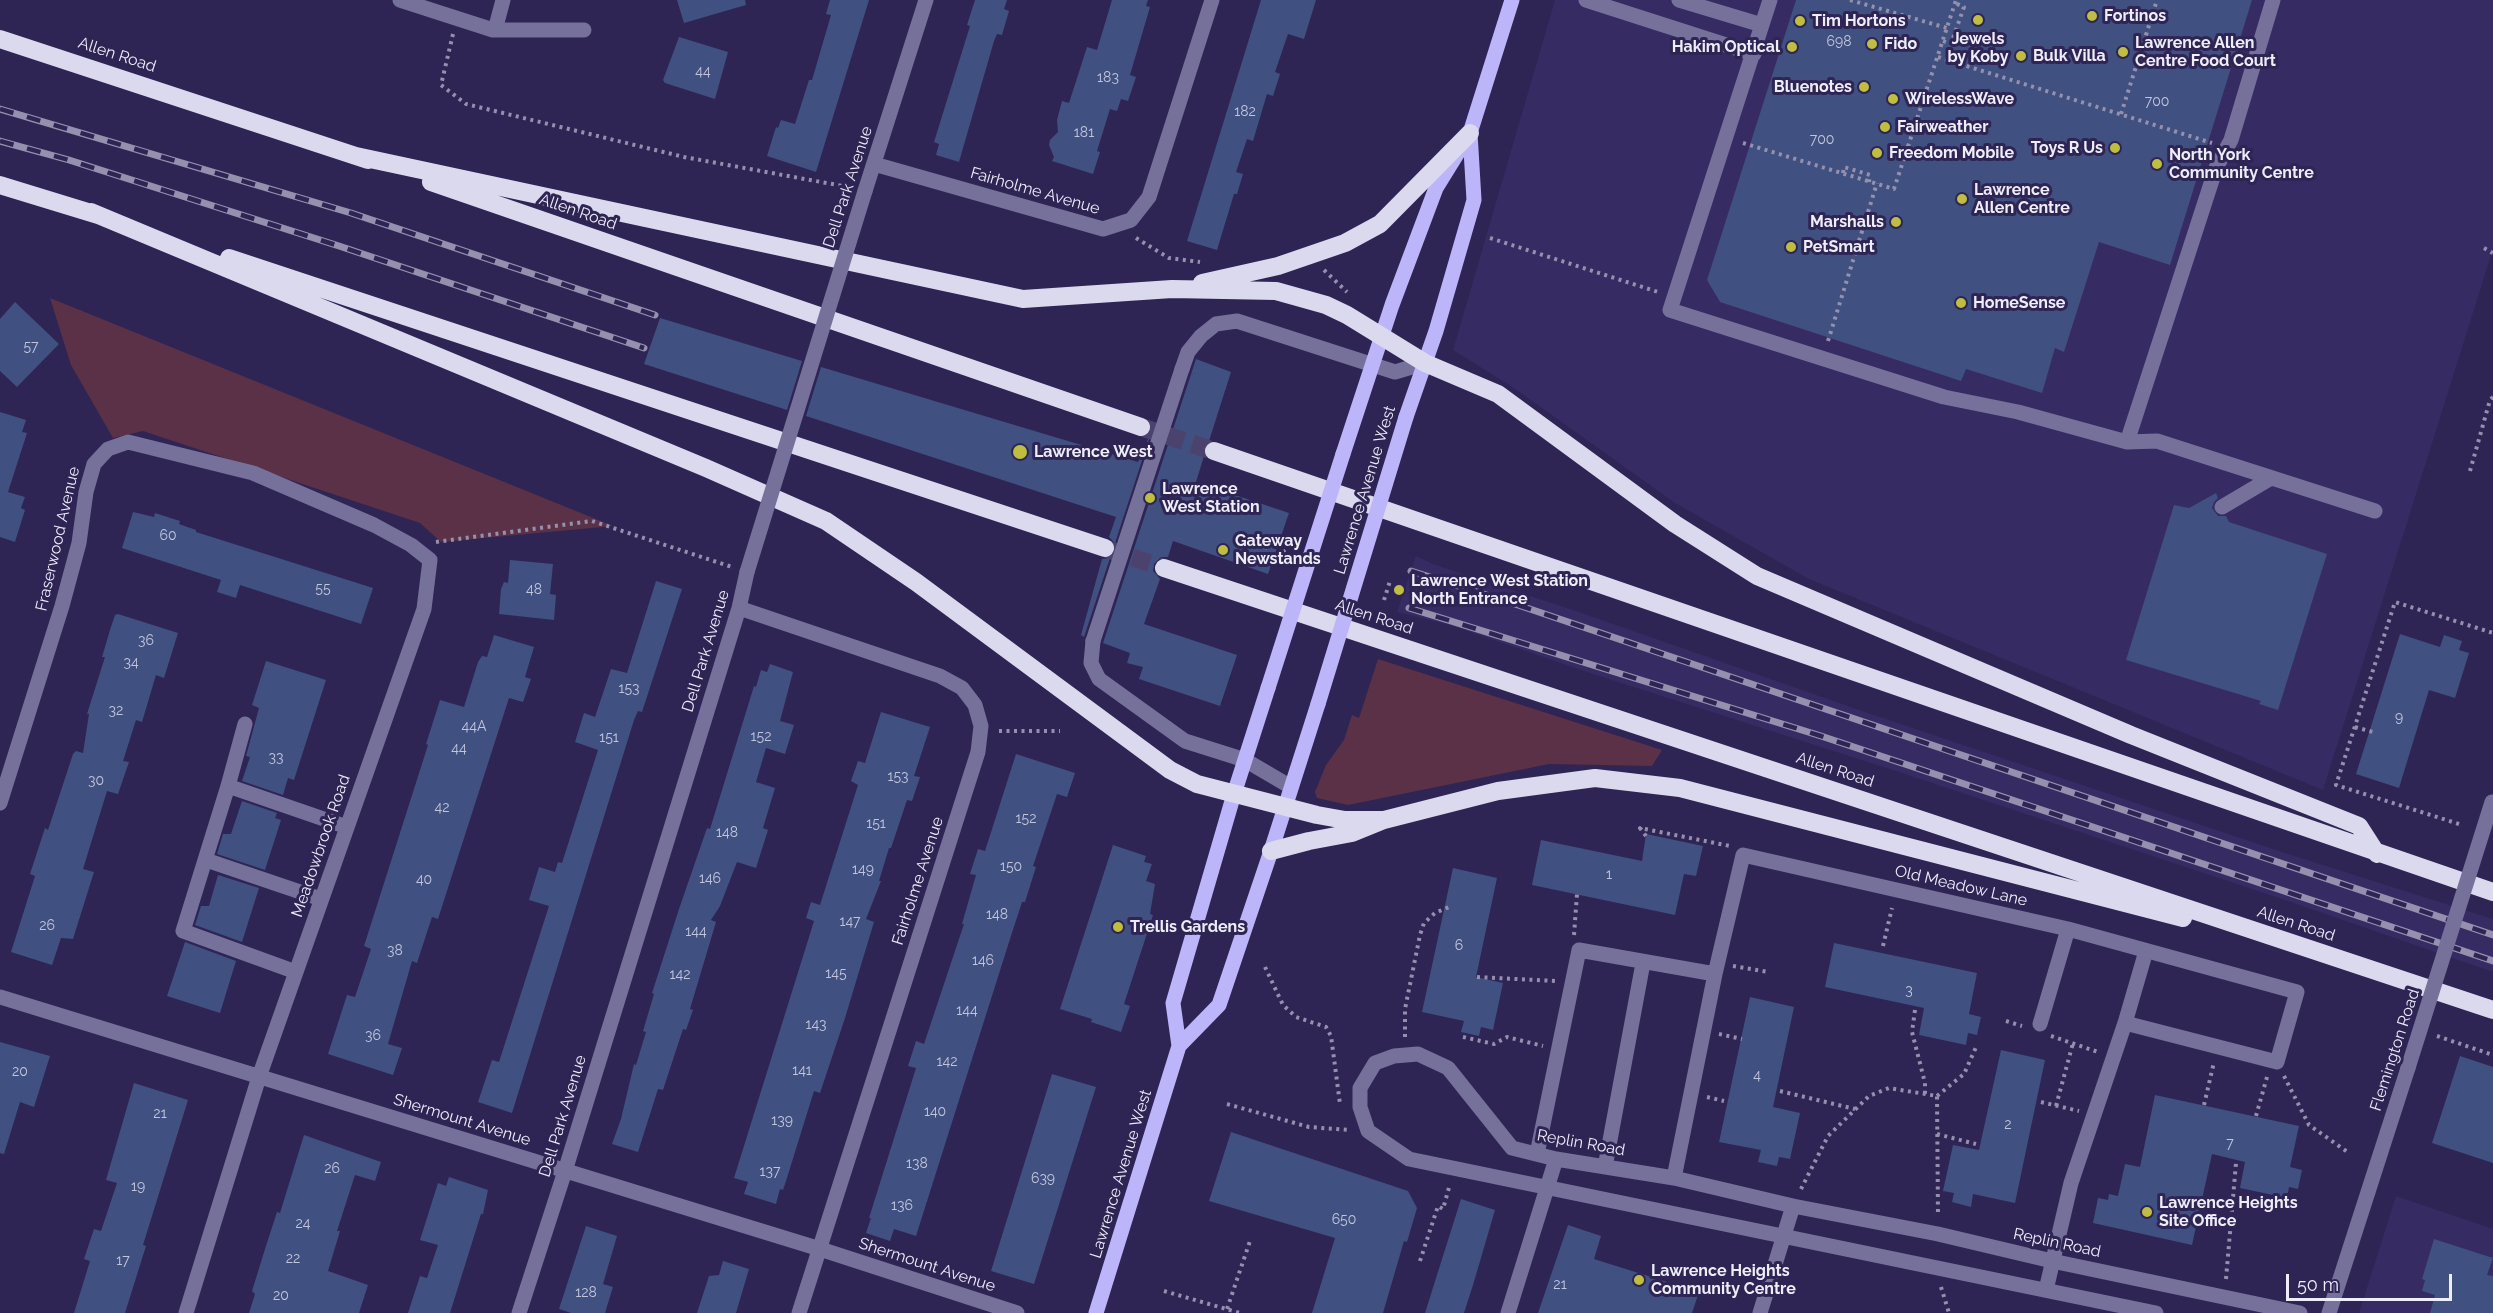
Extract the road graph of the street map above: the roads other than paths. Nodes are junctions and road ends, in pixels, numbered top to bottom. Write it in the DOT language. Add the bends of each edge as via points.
graph roads {
  1 [pos="400,0"];
  2 [pos="503,0"];
  3 [pos="926,0"];
  4 [pos="1212,0"];
  5 [pos="1512,0"];
  6 [pos="1586,0"];
  7 [pos="1679,0"];
  8 [pos="1770,0"];
  9 [pos="2273,0"];
  10 [pos="421,3"];
  11 [pos="1762,25"];
  12 [pos="495,30"];
  13 [pos="584,30"];
  14 [pos="0,39"];
  15 [pos="1754,54"];
  16 [pos="1470,133"];
  17 [pos="356,156"];
  18 [pos="874,164"];
  19 [pos="0,185"];
  20 [pos="91,212"];
  21 [pos="1172,289"];
  22 [pos="1382,338"];
  23 [pos="1425,363"];
  24 [pos="1373,365"];
  25 [pos="1141,426"];
  26 [pos="2127,442"];
  27 [pos="1214,451"];
  28 [pos="2271,478"];
  29 [pos="272,480"];
  30 [pos="2222,507"];
  31 [pos="2375,512"];
  32 [pos="1105,548"];
  33 [pos="1164,567"];
  34 [pos="739,608"];
  35 [pos="245,724"];
  36 [pos="1245,760"];
  37 [pos="228,786"];
  38 [pos="1291,787"];
  39 [pos="1234,794"];
  40 [pos="0,800"];
  41 [pos="2492,800"];
  42 [pos="1285,806"];
  43 [pos="1384,820"];
  44 [pos="347,827"];
  45 [pos="1271,851"];
  46 [pos="2377,854"];
  47 [pos="206,860"];
  48 [pos="2493,892"];
  49 [pos="321,899"];
  50 [pos="2068,929"];
  51 [pos="2146,951"];
  52 [pos="2345,960"];
  53 [pos="1644,963"];
  54 [pos="1716,969"];
  55 [pos="296,972"];
  56 [pos="0,997"];
  57 [pos="2493,1010"];
  58 [pos="2125,1023"];
  59 [pos="2034,1026"];
  60 [pos="1179,1047"];
  61 [pos="259,1077"];
  62 [pos="1537,1154"];
  63 [pos="1556,1159"];
  64 [pos="1605,1167"];
  65 [pos="565,1171"];
  66 [pos="1674,1178"];
  67 [pos="1547,1188"];
  68 [pos="1793,1206"];
  69 [pos="1784,1238"];
  70 [pos="820,1249"];
  71 [pos="2052,1261"];
  72 [pos="2046,1290"];
  73 [pos="186,1313"];
  74 [pos="519,1313"];
  75 [pos="799,1313"];
  76 [pos="1017,1313"];
  77 [pos="1096,1313"];
  78 [pos="1508,1313"];
  79 [pos="1760,1313"];
  80 [pos="2156,1313"];
  81 [pos="2300,1313"];
  82 [pos="2329,1313"];
  1 -- 10 [label="street"];
  2 -- 12 [label="street"];
  3 -- 18 [label="street, Dell Park Avenue"];
  4 -- 18 [label="street, Fairholme Avenue" via="1149,197 1131,220 1102,229"];
  5 -- 16 [label="main road, Lawrence Avenue West"];
  6 -- 15 [label="street"];
  7 -- 11 [label="street"];
  8 -- 11 [label="street"];
  9 -- 26 [label="street" via="2230,140 2216,168"];
  10 -- 12 [label="street" via="456,19"];
  11 -- 15 [label="street"];
  12 -- 13 [label="street"];
  14 -- 17 [label="highway, Allen Road"];
  15 -- 26 [label="street" via="1670,310 1944,397 2018,412"];
  16 -- 21 [label="highway" via="1380,224 1345,243 1278,266"];
  16 -- 22 [label="main road, Lawrence Avenue West" via="1436,188"];
  16 -- 23 [label="main road, Lawrence Avenue West" via="1474,200"];
  17 -- 21 [label="highway" via="1023,299"];
  17 -- 25 [label="highway, Allen Road"];
  18 -- 34 [label="street, Dell Park Avenue, bridge"];
  19 -- 20 [label="highway"];
  20 -- 32 [label="highway"];
  20 -- 39 [label="highway" via="826,521 916,582 1170,770 1197,784"];
  21 -- 22 [label="highway" via="1276,291 1326,305"];
  22 -- 23 [label="highway"];
  22 -- 24 [label="main road, Lawrence Avenue West"];
  23 -- 24 [label="street" via="1395,372"];
  23 -- 38 [label="main road, Lawrence Avenue West, bridge"];
  23 -- 46 [label="highway" via="1498,394 1675,524 1757,576 2131,735 2359,826"];
  24 -- 36 [label="main road, Lawrence Avenue West, bridge"];
  24 -- 36 [label="street, bridge" via="1265,328 1237,321 1216,324 1188,352 1093,641 1091,663 1099,680 1185,741"];
  26 -- 28 [label="street" via="2157,441"];
  27 -- 46 [label="highway"];
  28 -- 30 [label="street"];
  28 -- 31 [label="street"];
  29 -- 40 [label="street, Fraserwood Avenue" via="129,442 108,449 94,464 62,606"];
  29 -- 44 [label="street, Meadowbrook Road" via="374,525 430,560 424,609"];
  33 -- 52 [label="highway, Allen Road"];
  34 -- 65 [label="street, Dell Park Avenue"];
  34 -- 70 [label="street, Fairholme Avenue" via="940,676 962,688 975,705 980,731 978,752"];
  35 -- 37 [label="street"];
  36 -- 38 [label="street"];
  36 -- 39 [label="main road, Lawrence Avenue West"];
  37 -- 44 [label="street"];
  37 -- 47 [label="street"];
  38 -- 42 [label="main road, Lawrence Avenue West"];
  39 -- 42 [label="highway"];
  39 -- 60 [label="main road, Lawrence Avenue West" via="1173,1003"];
  41 -- 82 [label="street, Flemington Road, bridge"];
  42 -- 43 [label="highway" via="1346,820"];
  42 -- 45 [label="main road, Lawrence Avenue West"];
  43 -- 45 [label="highway" via="1352,833"];
  43 -- 52 [label="highway" via="1498,791 1596,778 1680,788"];
  44 -- 49 [label="street, Meadowbrook Road"];
  45 -- 60 [label="main road, Lawrence Avenue West" via="1219,1005"];
  46 -- 48 [label="highway"];
  47 -- 49 [label="street"];
  47 -- 55 [label="street" via="183,931"];
  49 -- 55 [label="street, Meadowbrook Road"];
  50 -- 51 [label="street, Old Meadow Lane"];
  50 -- 54 [label="street, Old Meadow Lane" via="1743,855"];
  50 -- 59 [label="street"];
  51 -- 58 [label="street"];
  51 -- 58 [label="street, Old Meadow Lane" via="2297,992 2274,1061"];
  52 -- 57 [label="highway, Allen Road"];
  53 -- 54 [label="street"];
  53 -- 62 [label="street" via="1579,950"];
  53 -- 64 [label="street"];
  54 -- 66 [label="street"];
  55 -- 61 [label="street, Meadowbrook Road"];
  56 -- 61 [label="street, Shermount Avenue"];
  58 -- 71 [label="street" via="2071,1183"];
  60 -- 77 [label="main road, Lawrence Avenue West"];
  61 -- 65 [label="street, Shermount Avenue"];
  61 -- 73 [label="street, Meadowbrook Road"];
  62 -- 63 [label="street, Replin Road"];
  62 -- 67 [label="street, Replin Road" via="1512,1148 1448,1068 1418,1054 1375,1063 1360,1088 1360,1107 1368,1131 1409,1159"];
  63 -- 64 [label="street, Replin Road"];
  63 -- 67 [label="street"];
  64 -- 66 [label="street, Replin Road"];
  65 -- 70 [label="street, Shermount Avenue"];
  65 -- 74 [label="street, Dell Park Avenue"];
  66 -- 68 [label="street, Replin Road"];
  67 -- 69 [label="street"];
  67 -- 78 [label="street"];
  68 -- 69 [label="street"];
  68 -- 71 [label="street, Replin Road"];
  69 -- 72 [label="street"];
  69 -- 79 [label="street"];
  70 -- 75 [label="street, Fairholme Avenue"];
  70 -- 76 [label="street, Shermount Avenue"];
  71 -- 72 [label="street"];
  71 -- 81 [label="street, Replin Road"];
  72 -- 80 [label="street"];
}
